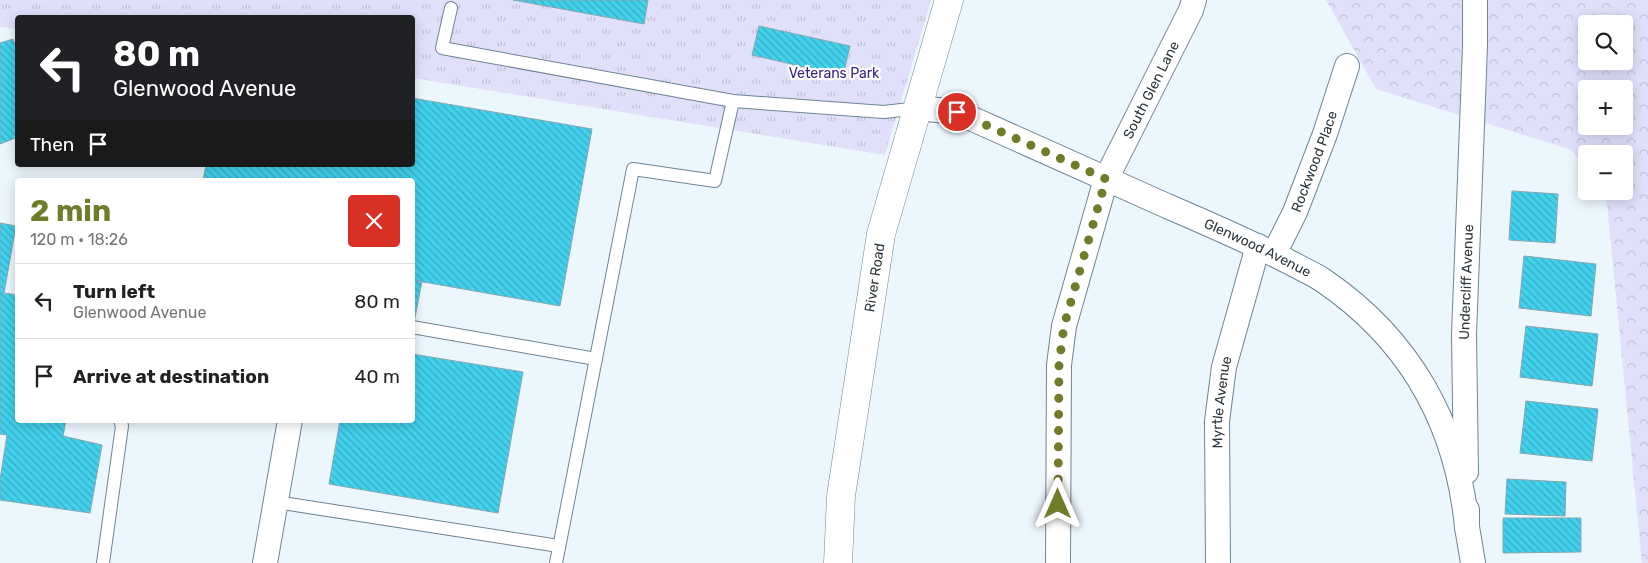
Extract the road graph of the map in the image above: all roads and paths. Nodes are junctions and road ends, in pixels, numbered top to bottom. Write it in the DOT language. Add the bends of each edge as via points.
graph roads {
  1 [pos="950,0"];
  2 [pos="1194,0"];
  3 [pos="1476,0"];
  4 [pos="451,8"];
  5 [pos="1347,66"];
  6 [pos="732,101"];
  7 [pos="918,108"];
  8 [pos="1106,179"];
  9 [pos="1266,250"];
  10 [pos="415,328"];
  11 [pos="596,359"];
  12 [pos="121,423"];
  13 [pos="289,423"];
  14 [pos="276,502"];
  15 [pos="1467,527"];
  16 [pos="559,546"];
  17 [pos="836,556"];
  18 [pos="103,563"];
  19 [pos="265,563"];
  20 [pos="556,563"];
  21 [pos="1058,563"];
  22 [pos="1218,563"];
  23 [pos="1473,563"];
  1 -- 7 [label="main road, River Road"];
  2 -- 8 [label="street, South Glen Lane"];
  3 -- 15 [label="street, Undercliff Avenue" via="1464,335"];
  4 -- 6 [label="lane" via="442,48"];
  5 -- 9 [label="street, Rockwood Place" via="1295,212"];
  6 -- 7 [label="lane" via="884,112"];
  6 -- 11 [label="lane" via="715,181 633,169"];
  7 -- 8 [label="street, Glenwood Avenue" via="957,112"];
  7 -- 17 [label="main road, River Road" via="881,234 841,496"];
  8 -- 9 [label="street, Glenwood Avenue"];
  8 -- 21 [label="street, South Glen Lane" via="1064,326 1059,364"];
  9 -- 15 [label="street, Glenwood Avenue" via="1323,280 1358,306 1419,377 1455,456"];
  9 -- 22 [label="street, Myrtle Avenue" via="1224,367 1217,421"];
  10 -- 11 [label="lane"];
  11 -- 16 [label="lane"];
  12 -- 18 [label="lane"];
  13 -- 14 [label="street"];
  14 -- 16 [label="lane"];
  14 -- 19 [label="street"];
  15 -- 23 [label="street, Undercliff Avenue"];
  16 -- 20 [label="lane"];
}
